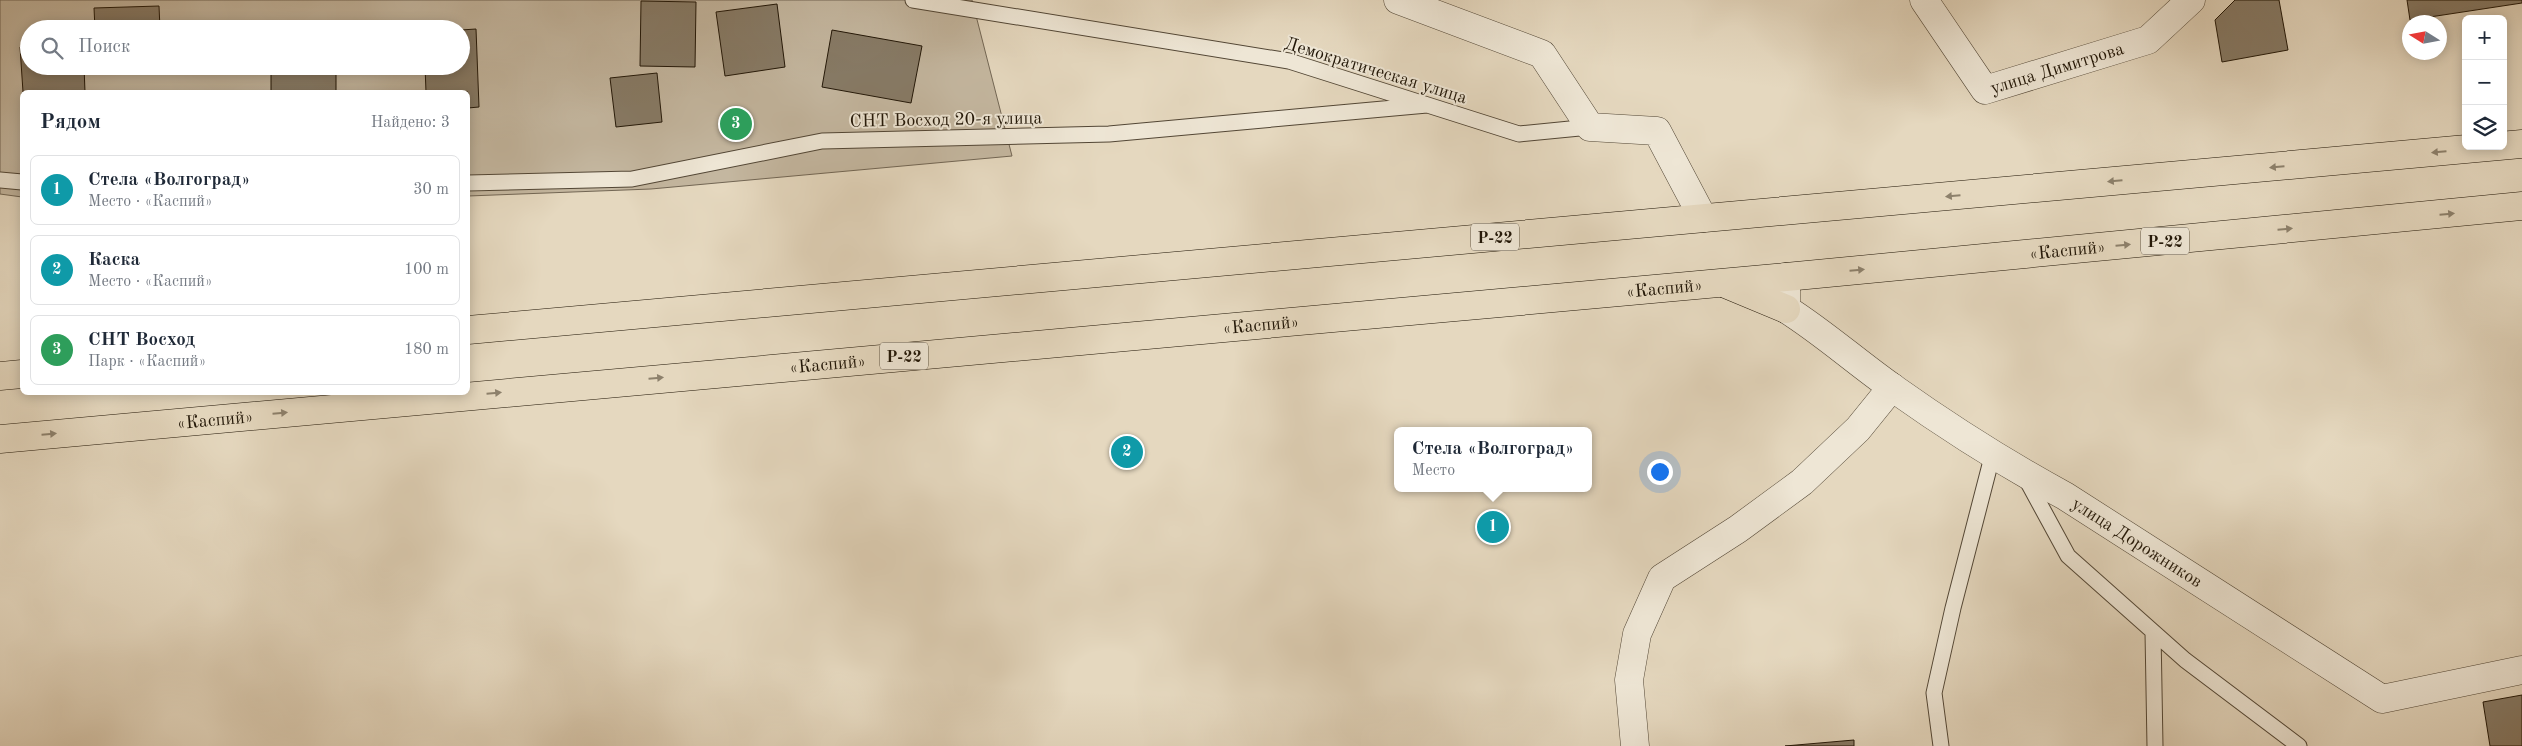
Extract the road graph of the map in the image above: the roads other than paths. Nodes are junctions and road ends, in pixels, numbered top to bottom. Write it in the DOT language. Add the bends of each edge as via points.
graph roads {
  1 [pos="913,0"];
  2 [pos="1398,0"];
  3 [pos="1924,0"];
  4 [pos="2191,0"];
  5 [pos="1427,105"];
  6 [pos="1590,127"];
  7 [pos="2522,144"];
  8 [pos="0,180"];
  9 [pos="20,182"];
  10 [pos="470,183"];
  11 [pos="2522,206"];
  12 [pos="1704,218"];
  13 [pos="1786,277"];
  14 [pos="1722,283"];
  15 [pos="1786,309"];
  16 [pos="470,330"];
  17 [pos="20,374"];
  18 [pos="0,376"];
  19 [pos="1892,387"];
  20 [pos="0,439"];
  21 [pos="1993,453"];
  22 [pos="2024,474"];
  23 [pos="2153,632"];
  24 [pos="2522,670"];
  25 [pos="1635,746"];
  26 [pos="1941,746"];
  27 [pos="2155,746"];
  28 [pos="2299,746"];
  1 -- 5 [label="lane, Демократическая улица" via="1289,61"];
  2 -- 6 [label="street" via="1542,54"];
  3 -- 4 [label="street, улица Димитрова" via="1985,90 2148,40"];
  5 -- 6 [label="lane, Демократическая улица" via="1519,134"];
  5 -- 10 [label="lane, СНТ Восход 20-я улица" via="1109,134 822,141 632,179"];
  6 -- 12 [label="street" via="1657,131"];
  7 -- 12 [label="highway, Р-22, one-way"];
  8 -- 9 [label="lane"];
  13 -- 11 [label="highway, «Каспий» / Р-22, one-way"];
  12 -- 16 [label="highway, Р-22"];
  13 -- 14 [label="highway, «Каспий» / Р-22"];
  13 -- 15 [label="street"];
  14 -- 15 [label="highway"];
  20 -- 14 [label="highway, «Каспий» / Р-22, one-way"];
  15 -- 19 [label="street, улица Дорожников" via="1842,346"];
  17 -- 18 [label="highway"];
  19 -- 21 [label="street, улица Дорожников"];
  19 -- 25 [label="street" via="1858,429 1802,482 1738,529 1662,578 1637,634 1630,680"];
  21 -- 22 [label="street, улица Дорожников"];
  21 -- 26 [label="lane" via="1934,693"];
  22 -- 23 [label="lane" via="2068,556"];
  22 -- 24 [label="street, улица Дорожников" via="2065,496 2382,700"];
  23 -- 27 [label="lane"];
  23 -- 28 [label="lane"];
}
